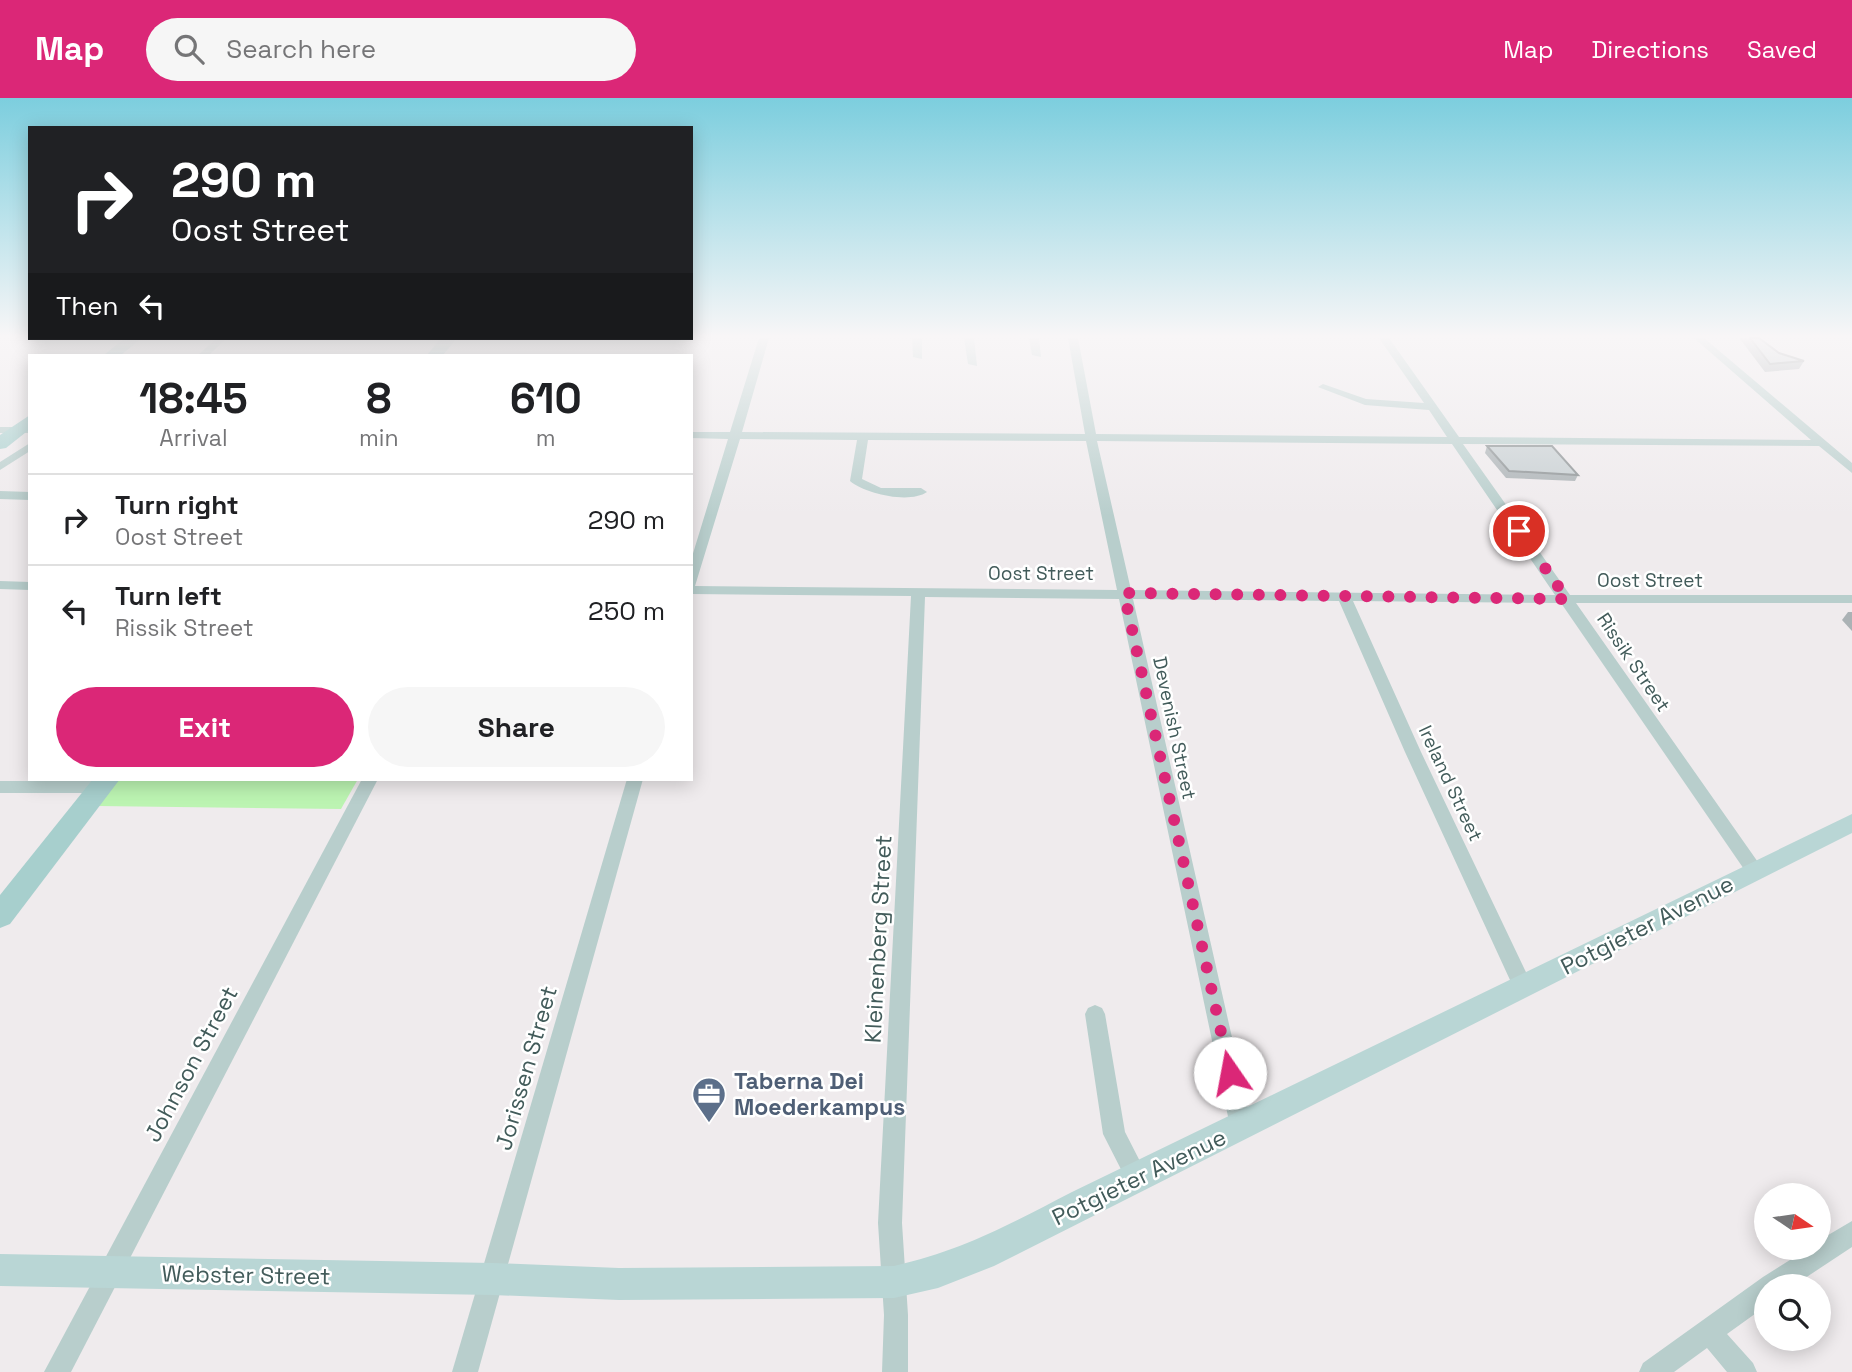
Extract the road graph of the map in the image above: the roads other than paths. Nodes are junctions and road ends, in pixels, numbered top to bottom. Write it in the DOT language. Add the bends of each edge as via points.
graph roads {
  1 [pos="748,397"];
  2 [pos="1084,397"];
  3 [pos="1352,397"];
  4 [pos="1425,397"];
  5 [pos="1769,397"];
  6 [pos="1432,407"];
  7 [pos="19,428"];
  8 [pos="693,435"];
  9 [pos="737,436"];
  10 [pos="863,437"];
  11 [pos="1091,439"];
  12 [pos="1456,442"];
  13 [pos="1822,443"];
  14 [pos="0,444"];
  15 [pos="28,447"];
  16 [pos="0,467"];
  17 [pos="1852,469"];
  18 [pos="921,492"];
  19 [pos="0,495"];
  20 [pos="28,496"];
  21 [pos="693,577"];
  22 [pos="0,585"];
  23 [pos="28,586"];
  24 [pos="693,590"];
  25 [pos="918,592"];
  26 [pos="1124,593"];
  27 [pos="1344,596"];
  28 [pos="1567,599"];
  29 [pos="1852,599"];
  30 [pos="369,781"];
  31 [pos="634,781"];
  32 [pos="104,783"];
  33 [pos="0,787"];
  34 [pos="1852,823"];
  35 [pos="1754,870"];
  36 [pos="0,916"];
  37 [pos="1523,987"];
  38 [pos="1095,1014"];
  39 [pos="1241,1126"];
  40 [pos="1137,1177"];
  41 [pos="1852,1233"];
  42 [pos="0,1270"];
  43 [pos="112,1272"];
  44 [pos="1790,1274"];
  45 [pos="493,1279"];
  46 [pos="894,1282"];
  47 [pos="1754,1300"];
  48 [pos="1709,1332"];
  49 [pos="57,1372"];
  50 [pos="465,1372"];
  51 [pos="895,1372"];
  52 [pos="1652,1372"];
  53 [pos="1744,1372"];
  1 -- 9 [label="street"];
  2 -- 11 [label="street, Devenish Street"];
  3 -- 6 [label="street"];
  4 -- 6 [label="street, Rissik Street"];
  5 -- 13 [label="street"];
  6 -- 12 [label="street, Rissik Street"];
  7 -- 14 [label="main road"];
  8 -- 9 [label="street"];
  9 -- 10 [label="street"];
  9 -- 21 [label="street"];
  10 -- 11 [label="street"];
  10 -- 18 [label="street" via="856,481 879,492"];
  11 -- 12 [label="street"];
  11 -- 26 [label="street, Devenish Street"];
  12 -- 13 [label="street"];
  12 -- 28 [label="street, Rissik Street"];
  13 -- 17 [label="street"];
  15 -- 16 [label="street"];
  19 -- 20 [label="street"];
  22 -- 23 [label="street"];
  24 -- 25 [label="street, Oost Street"];
  25 -- 26 [label="street, Oost Street"];
  25 -- 46 [label="street, Kleinenberg Street" via="890,1223"];
  26 -- 27 [label="street, Oost Street"];
  26 -- 39 [label="street, Devenish Street"];
  27 -- 28 [label="street, Oost Street"];
  27 -- 37 [label="street, Ireland Street"];
  28 -- 29 [label="street, Oost Street"];
  28 -- 35 [label="street, Rissik Street"];
  30 -- 43 [label="street, Johnson Street"];
  31 -- 45 [label="street, Jorissen Street"];
  32 -- 33 [label="street"];
  32 -- 36 [label="main road"];
  34 -- 35 [label="street, Potgieter Avenue"];
  35 -- 37 [label="street, Potgieter Avenue"];
  37 -- 39 [label="street, Potgieter Avenue"];
  38 -- 40 [label="street" via="1114,1134"];
  39 -- 40 [label="street, Potgieter Avenue"];
  40 -- 46 [label="street, Potgieter Avenue" via="983,1255"];
  41 -- 44 [label="street"];
  42 -- 43 [label="street, Webster Street"];
  43 -- 45 [label="street, Webster Street"];
  43 -- 49 [label="street, Johnson Street"];
  45 -- 46 [label="street, Potgieter Avenue" via="619,1284"];
  45 -- 50 [label="street, Jorissen Street"];
  46 -- 51 [label="street, Kleinenberg Street"];
  47 -- 48 [label="street"];
  48 -- 52 [label="street"];
  48 -- 53 [label="street"];
}
